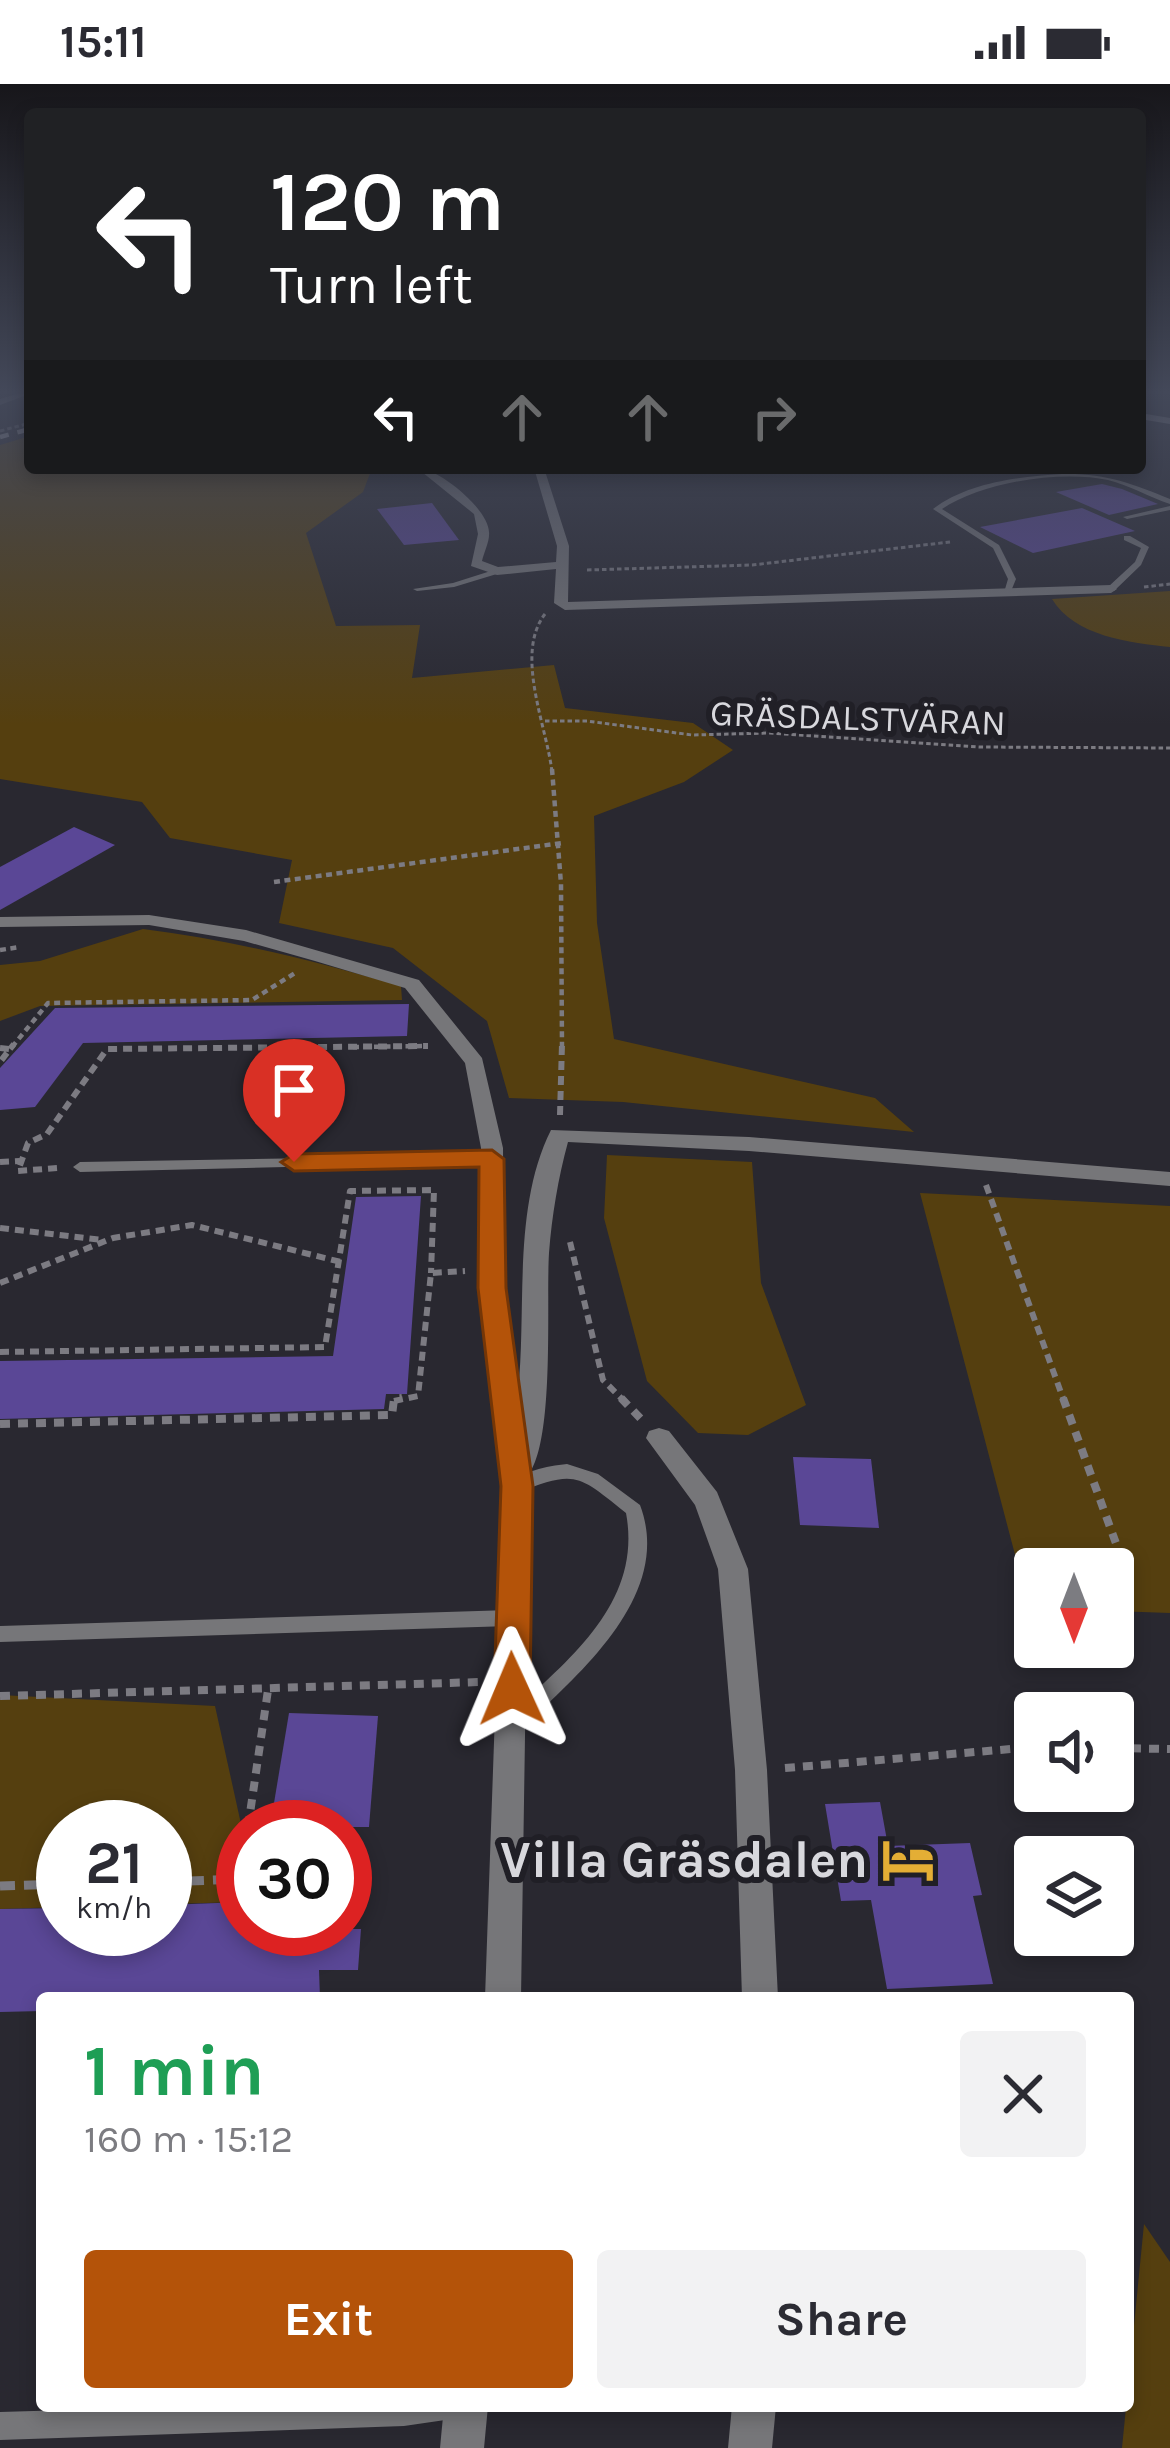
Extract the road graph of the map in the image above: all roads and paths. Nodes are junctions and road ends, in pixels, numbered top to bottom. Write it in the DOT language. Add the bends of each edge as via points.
graph roads {
  1 [pos="468,504"];
  2 [pos="550,504"];
  3 [pos="943,504"];
  4 [pos="1170,505"];
  5 [pos="1126,517"];
  6 [pos="983,538"];
  7 [pos="1127,538"];
  8 [pos="563,568"];
  9 [pos="496,571"];
  10 [pos="417,589"];
  11 [pos="1111,590"];
  12 [pos="1006,594"];
  13 [pos="565,606"];
  14 [pos="545,721"];
  15 [pos="1170,748"];
  16 [pos="562,843"];
  17 [pos="274,882"];
  18 [pos="0,922"];
  19 [pos="322,956"];
  20 [pos="461,1045"];
  21 [pos="0,1048"];
  22 [pos="10,1049"];
  23 [pos="0,1061"];
  24 [pos="560,1135"];
  25 [pos="492,1159"];
  26 [pos="22,1161"];
  27 [pos="0,1162"];
  28 [pos="979,1164"];
  29 [pos="80,1166"];
  30 [pos="1170,1179"];
  31 [pos="0,1228"];
  32 [pos="568,1238"];
  33 [pos="107,1241"];
  34 [pos="341,1262"];
  35 [pos="492,1270"];
  36 [pos="431,1273"];
  37 [pos="0,1283"];
  38 [pos="0,1352"];
  39 [pos="0,1424"];
  40 [pos="658,1438"];
  41 [pos="517,1486"];
  42 [pos="1117,1548"];
  43 [pos="511,1618"];
  44 [pos="0,1634"];
  45 [pos="484,1682"];
  46 [pos="268,1690"];
  47 [pos="0,1696"];
  48 [pos="512,1725"];
  49 [pos="1134,1748"];
  50 [pos="1014,1749"];
  51 [pos="1170,1749"];
  52 [pos="752,1770"];
  53 [pos="252,1800"];
  54 [pos="36,1885"];
  55 [pos="0,1886"];
  56 [pos="503,1992"];
  57 [pos="760,1992"];
  58 [pos="411,2412"];
  59 [pos="465,2412"];
  60 [pos="753,2412"];
  61 [pos="0,2426"];
  62 [pos="462,2448"];
  63 [pos="750,2448"];
  1 -- 9 [label="street" via="484,534 475,563"];
  2 -- 8 [label="street"];
  3 -- 6 [label="lane" via="938,509"];
  4 -- 5 [label="lane"];
  6 -- 8 [label="path" via="752,565"];
  6 -- 12 [label="lane" via="1012,580"];
  7 -- 11 [label="lane" via="1145,548"];
  8 -- 9 [label="street"];
  8 -- 13 [label="street"];
  9 -- 10 [label="lane"];
  11 -- 12 [label="street"];
  12 -- 13 [label="street"];
  13 -- 14 [label="path" via="534,626"];
  14 -- 15 [label="path, GRÄSDALSTVÄRAN" via="692,735"];
  14 -- 16 [label="path"];
  16 -- 17 [label="path"];
  16 -- 24 [label="path"];
  18 -- 19 [label="street" via="149,920"];
  19 -- 20 [label="street" via="412,984"];
  19 -- 22 [label="path" via="252,1000 48,1004"];
  20 -- 25 [label="street" via="475,1062"];
  20 -- 26 [label="path" via="107,1049 46,1134 28,1143"];
  21 -- 22 [label="path"];
  22 -- 23 [label="path"];
  24 -- 28 [label="street"];
  24 -- 41 [label="street" via="543,1178 533,1415"];
  25 -- 29 [label="lane"];
  25 -- 35 [label="street"];
  26 -- 27 [label="path"];
  26 -- 29 [label="path" via="18,1172"];
  28 -- 30 [label="street"];
  28 -- 42 [label="path"];
  31 -- 33 [label="path"];
  32 -- 40 [label="path" via="603,1380"];
  33 -- 34 [label="path" via="192,1225"];
  33 -- 37 [label="path"];
  34 -- 36 [label="path" via="350,1191 434,1190"];
  34 -- 38 [label="path" via="326,1347"];
  35 -- 36 [label="path"];
  35 -- 41 [label="street"];
  36 -- 39 [label="path" via="418,1396 394,1399 392,1415"];
  40 -- 52 [label="street" via="707,1500 733,1569"];
  41 -- 43 [label="street"];
  41 -- 48 [label="lane" via="545,1471 587,1472 634,1510 639,1549 593,1648"];
  43 -- 44 [label="lane"];
  43 -- 48 [label="street"];
  45 -- 46 [label="path"];
  46 -- 47 [label="path"];
  46 -- 53 [label="path"];
  48 -- 56 [label="street"];
  49 -- 51 [label="path"];
  50 -- 52 [label="path"];
  52 -- 57 [label="street"];
  54 -- 55 [label="path"];
  58 -- 61 [label="lane"];
  59 -- 62 [label="street"];
  60 -- 63 [label="street"];
}
